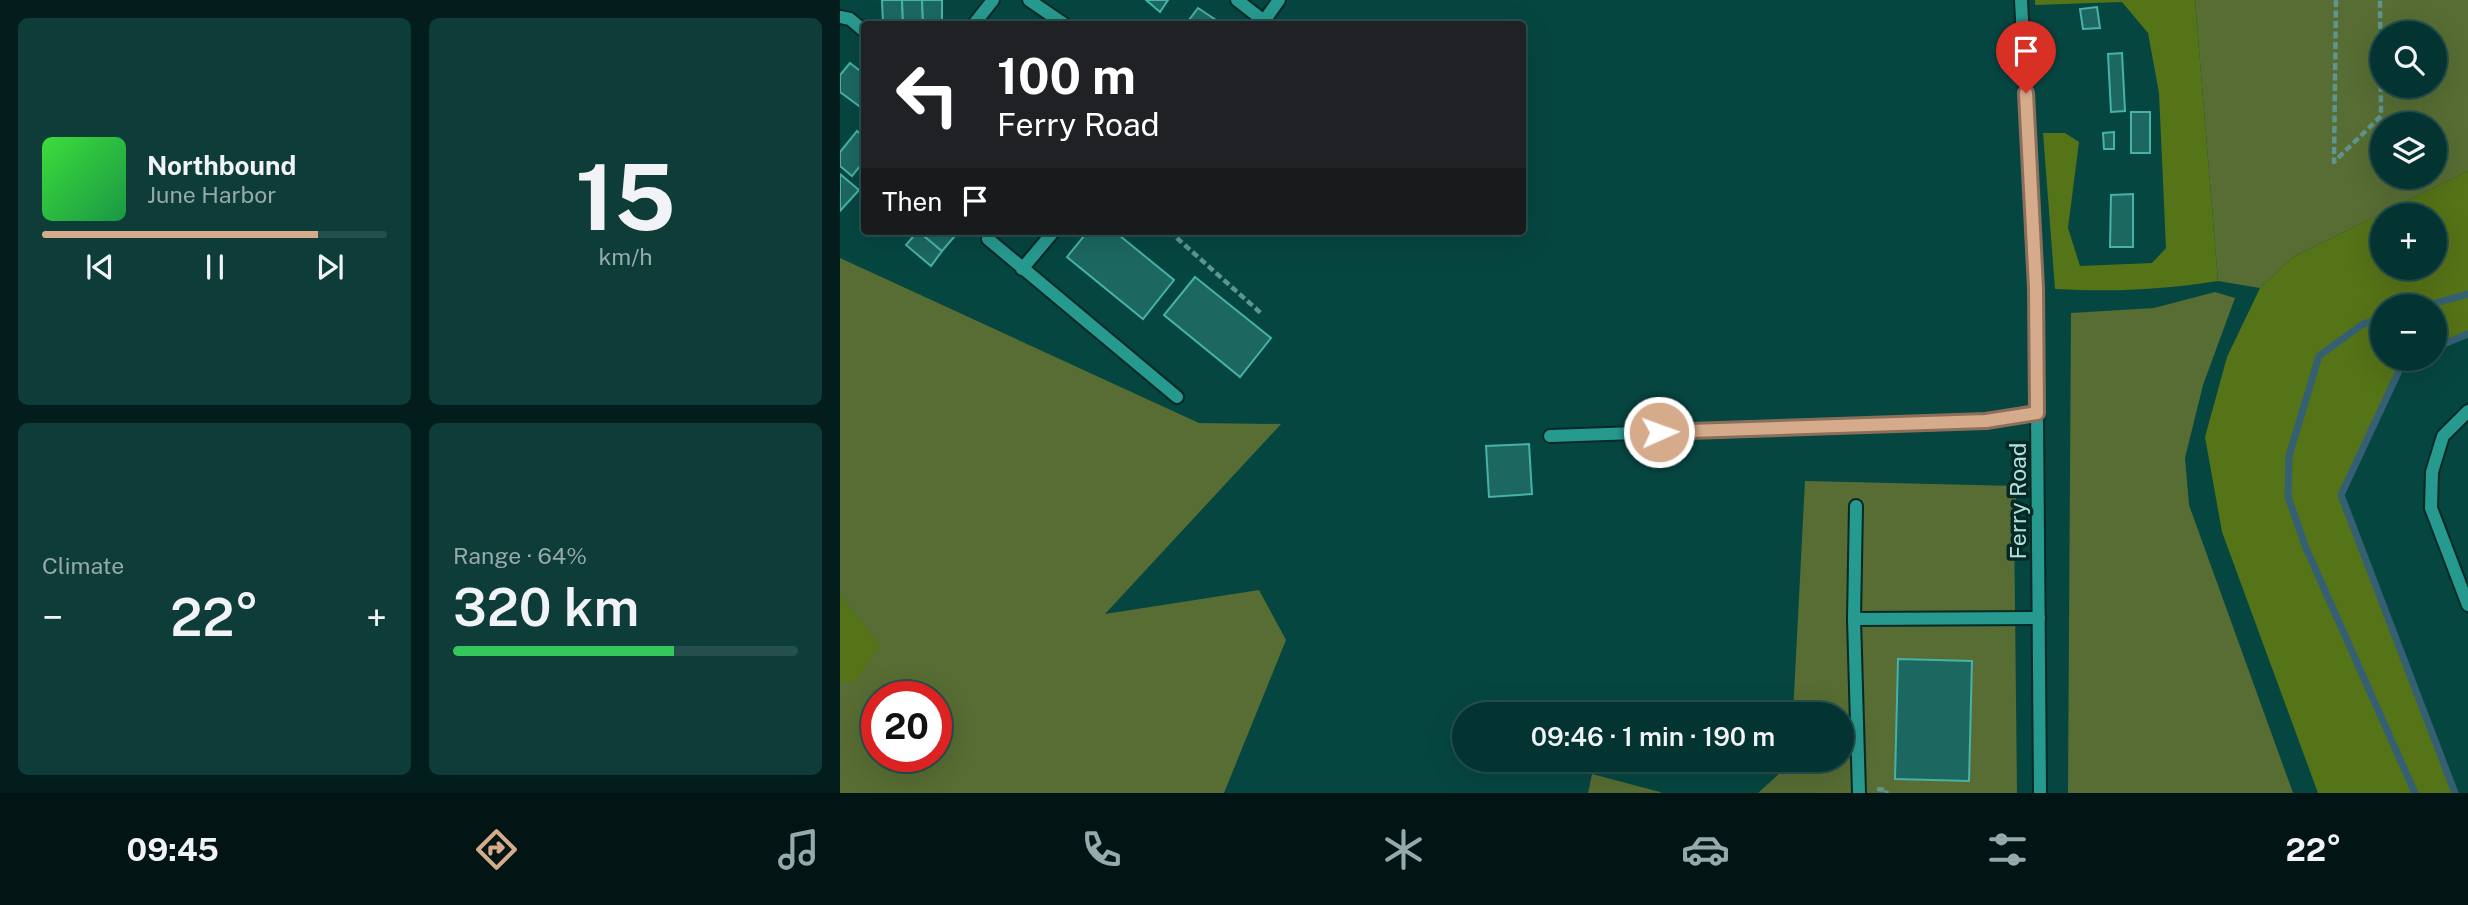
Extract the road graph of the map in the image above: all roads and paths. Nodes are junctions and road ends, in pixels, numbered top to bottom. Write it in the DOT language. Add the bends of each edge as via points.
graph roads {
  1 [pos="993,0"];
  2 [pos="1029,0"];
  3 [pos="1237,0"];
  4 [pos="1279,0"];
  5 [pos="2021,0"];
  6 [pos="2336,0"];
  7 [pos="2380,0"];
  8 [pos="840,17"];
  9 [pos="976,21"];
  10 [pos="1060,21"];
  11 [pos="861,28"];
  12 [pos="1051,235"];
  13 [pos="1173,235"];
  14 [pos="988,240"];
  15 [pos="1023,269"];
  16 [pos="1263,315"];
  17 [pos="1177,397"];
  18 [pos="2468,411"];
  19 [pos="2037,413"];
  20 [pos="1550,436"];
  21 [pos="1856,506"];
  22 [pos="2468,605"];
  23 [pos="2039,618"];
  24 [pos="1854,619"];
  25 [pos="1858,793"];
  26 [pos="2040,793"];
  1 -- 9 [label="street"];
  2 -- 10 [label="street"];
  3 -- 4 [label="street" via="1264,21"];
  5 -- 19 [label="street, Ferry Road" via="2036,288"];
  6 -- 7 [label="path" via="2334,162 2381,116"];
  8 -- 11 [label="street"];
  12 -- 15 [label="street"];
  13 -- 16 [label="path"];
  14 -- 15 [label="street"];
  15 -- 17 [label="street"];
  18 -- 22 [label="street" via="2443,436 2432,472 2431,508"];
  19 -- 20 [label="street" via="1986,421"];
  19 -- 23 [label="street, Ferry Road"];
  21 -- 24 [label="street"];
  23 -- 24 [label="street"];
  23 -- 26 [label="street, Ferry Road"];
  24 -- 25 [label="street"];
}
